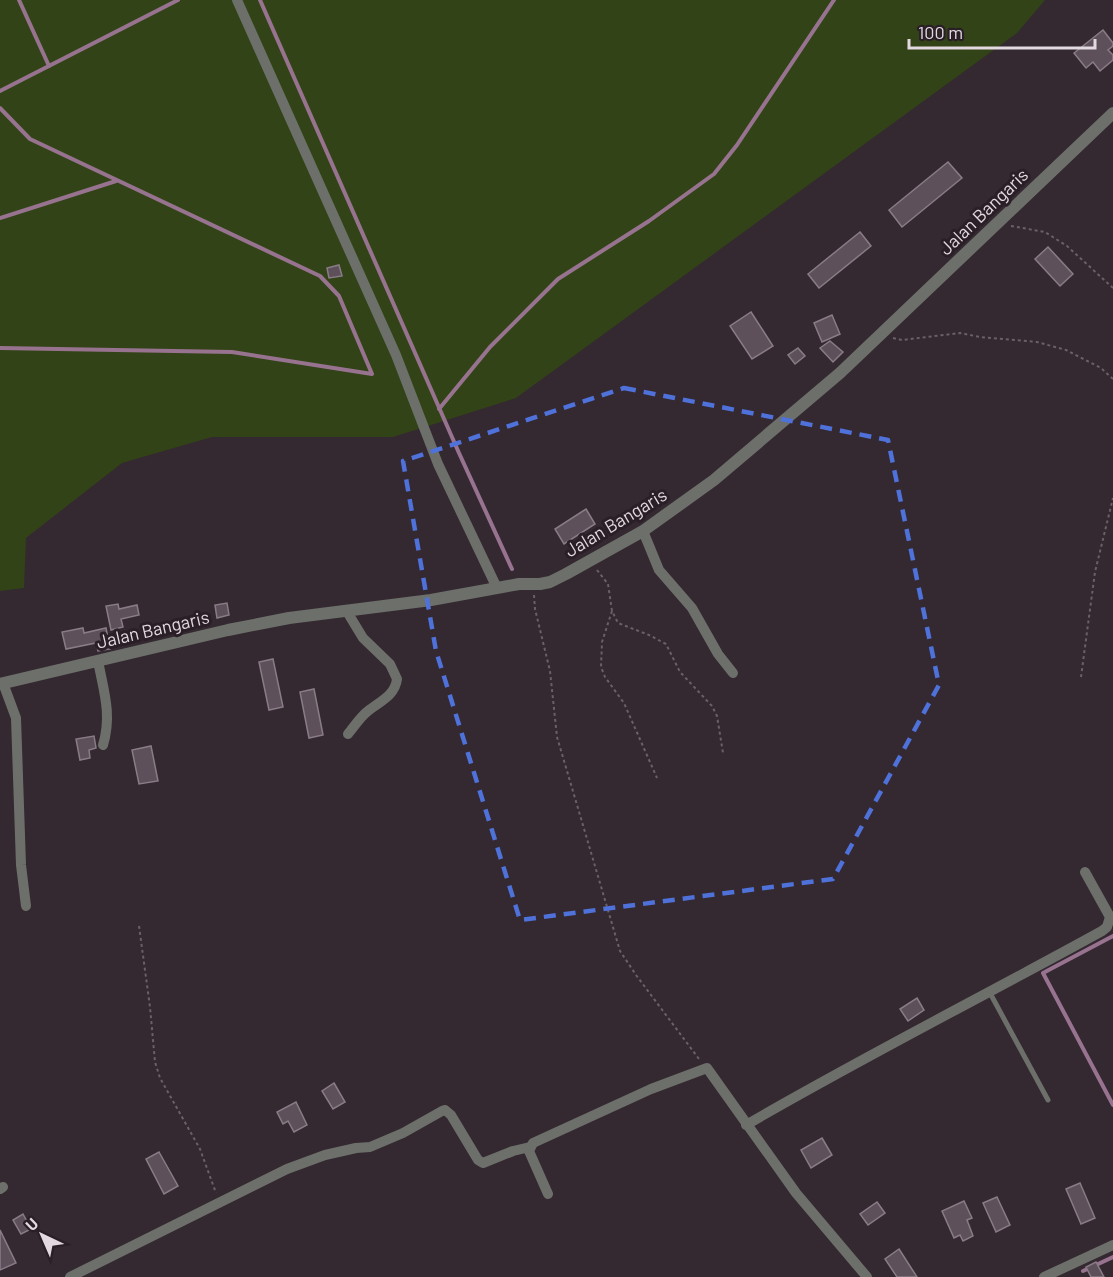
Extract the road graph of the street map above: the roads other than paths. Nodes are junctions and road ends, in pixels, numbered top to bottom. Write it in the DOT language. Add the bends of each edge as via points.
graph roads {
  1 [pos="237,0"];
  2 [pos="1113,113"];
  3 [pos="643,531"];
  4 [pos="497,588"];
  5 [pos="346,610"];
  6 [pos="98,661"];
  7 [pos="733,673"];
  8 [pos="1,684"];
  9 [pos="348,734"];
  10 [pos="103,745"];
  11 [pos="1084,872"];
  12 [pos="26,906"];
  13 [pos="990,993"];
  14 [pos="1048,1100"];
  15 [pos="746,1125"];
  16 [pos="530,1147"];
  17 [pos="548,1194"];
  18 [pos="1113,1245"];
  19 [pos="1069,1266"];
  20 [pos="70,1277"];
  21 [pos="867,1277"];
  22 [pos="1044,1277"];
  23 [pos="1075,1277"];
  1 -- 4 [label="street" via="396,355 438,464"];
  2 -- 3 [label="street, Jalan Bangaris" via="840,373 721,474"];
  3 -- 4 [label="street, Jalan Bangaris" via="550,582"];
  3 -- 7 [label="street" via="659,570 692,608"];
  4 -- 5 [label="street, Jalan Bangaris"];
  5 -- 6 [label="street, Jalan Bangaris" via="228,630"];
  5 -- 9 [label="street" via="363,638 390,664 397,680 390,696 366,712"];
  6 -- 8 [label="street, Jalan Bangaris"];
  6 -- 10 [label="street" via="108,717"];
  8 -- 12 [label="street" via="16,718"];
  11 -- 13 [label="street" via="1110,917 1107,927"];
  13 -- 14 [label="lane"];
  13 -- 15 [label="street"];
  15 -- 16 [label="street" via="707,1068 641,1093"];
  15 -- 21 [label="street" via="796,1193"];
  16 -- 17 [label="street" via="531,1158"];
  16 -- 20 [label="street" via="483,1163 445,1110 370,1147 325,1155 287,1168"];
  18 -- 19 [label="street"];
  19 -- 22 [label="street"];
  19 -- 23 [label="street"];
}
